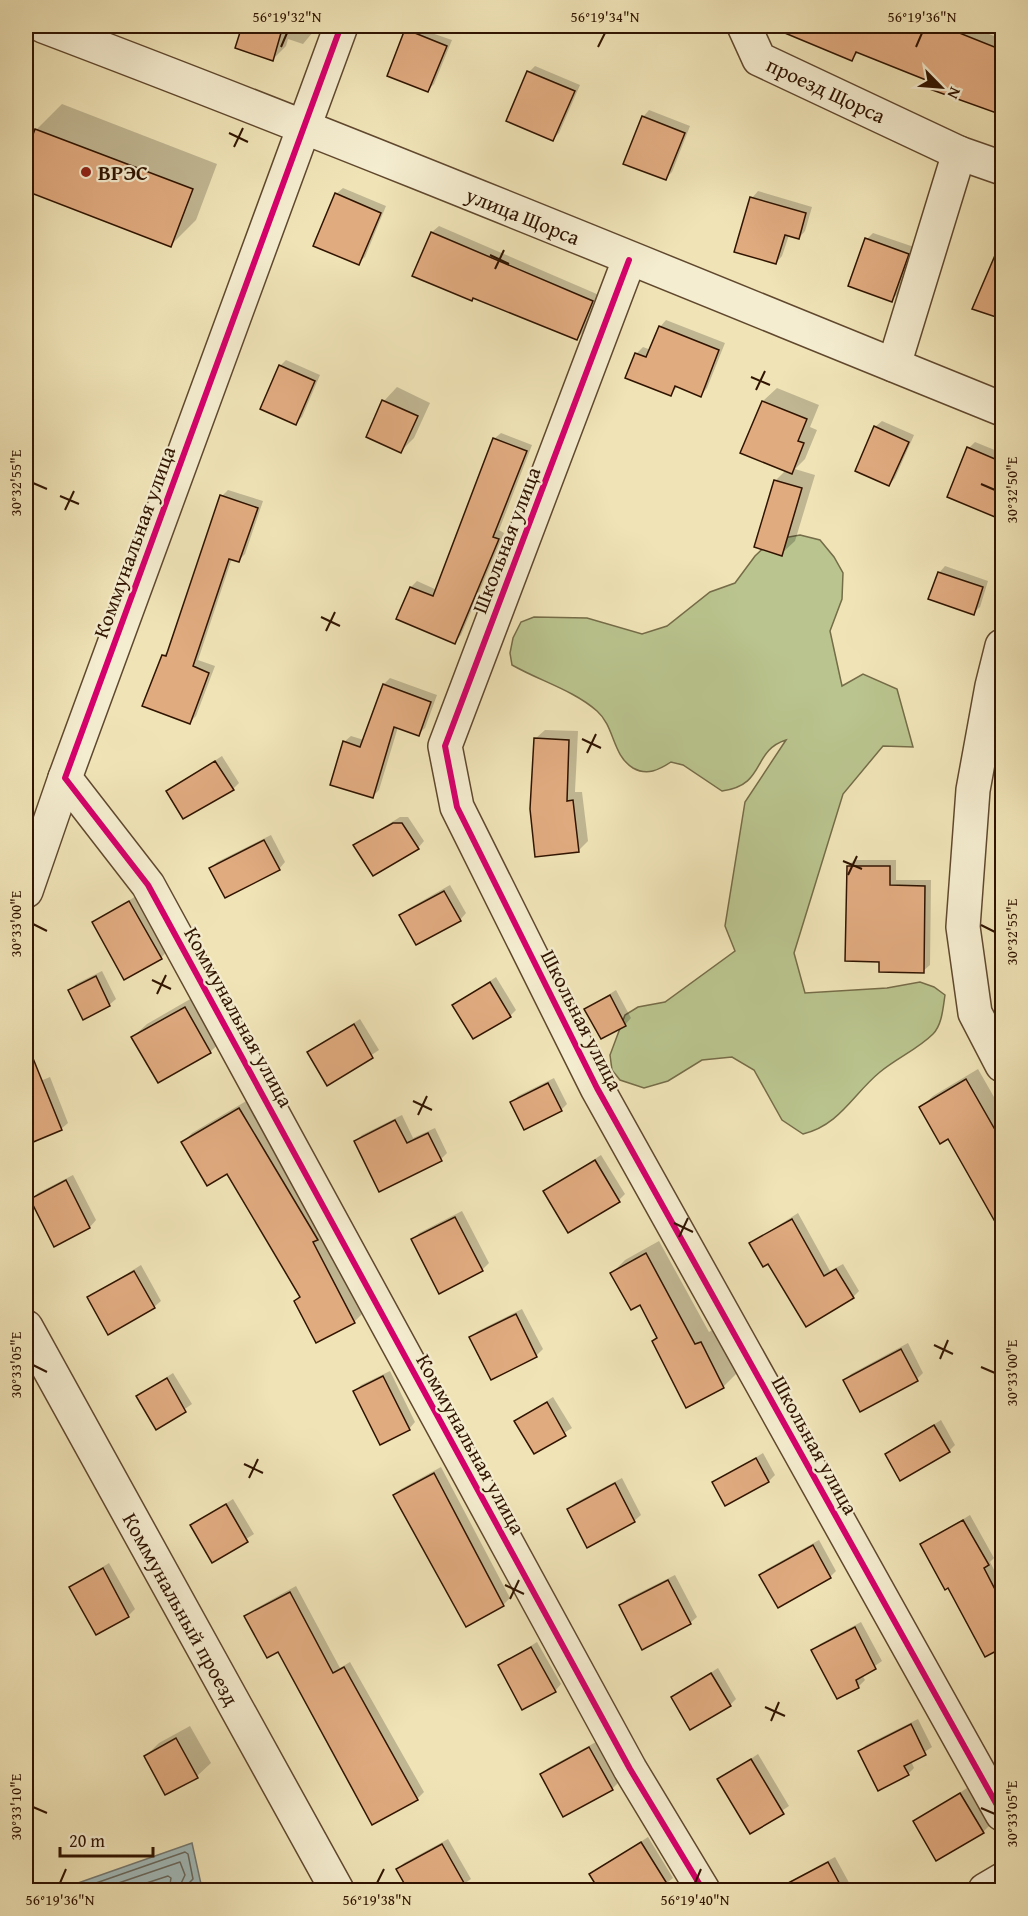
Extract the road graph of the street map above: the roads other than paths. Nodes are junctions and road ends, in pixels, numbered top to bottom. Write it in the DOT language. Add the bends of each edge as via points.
graph roads {
  1 [pos="43,26"];
  2 [pos="341,26"];
  3 [pos="744,26"];
  4 [pos="305,125"];
  5 [pos="959,153"];
  6 [pos="1002,168"];
  7 [pos="629,260"];
  8 [pos="894,365"];
  9 [pos="1002,409"];
  10 [pos="1002,646"];
  11 [pos="65,778"];
  12 [pos="26,891"];
  13 [pos="1002,1065"];
  14 [pos="26,1327"];
  15 [pos="1002,1814"];
  16 [pos="1002,1880"];
  17 [pos="337,1890"];
  18 [pos="703,1890"];
  19 [pos="985,1890"];
  1 -- 4 [label="street, улица Щорса"];
  2 -- 4 [label="street, Коммунальная улица"];
  3 -- 5 [label="street, проезд Щорса" via="759,59"];
  4 -- 7 [label="street, улица Щорса"];
  4 -- 11 [label="street, Коммунальная улица"];
  5 -- 6 [label="street, проезд Щорса"];
  5 -- 8 [label="street"];
  7 -- 8 [label="street, улица Щорса"];
  7 -- 15 [label="street, Школьная улица" via="445,746 457,807 597,1088"];
  8 -- 9 [label="street, улица Щорса"];
  10 -- 13 [label="street" via="973,790 963,927 975,1013"];
  11 -- 12 [label="street"];
  11 -- 18 [label="street, Коммунальная улица" via="148,885 630,1769"];
  14 -- 17 [label="street, Коммунальный проезд"];
  16 -- 19 [label="street"];
}
